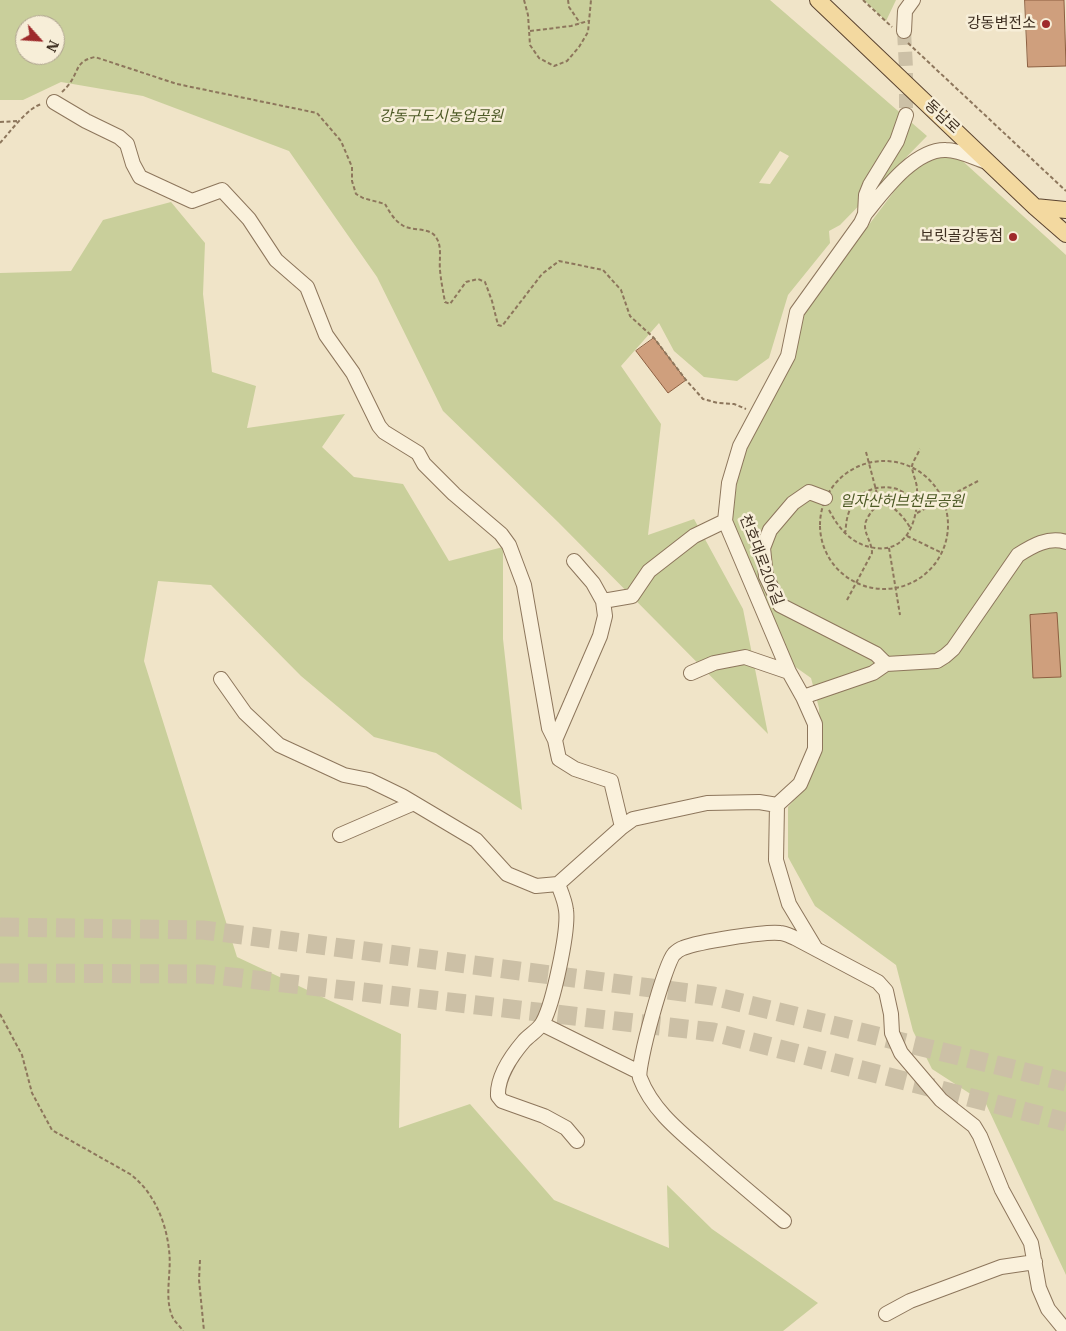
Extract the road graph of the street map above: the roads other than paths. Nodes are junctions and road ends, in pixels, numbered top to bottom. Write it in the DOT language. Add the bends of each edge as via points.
graph roads {
  1 [pos="818,0"];
  2 [pos="913,0"];
  3 [pos="901,33"];
  4 [pos="54,102"];
  5 [pos="906,115"];
  6 [pos="991,164"];
  7 [pos="1035,207"];
  8 [pos="1066,210"];
  9 [pos="865,214"];
  10 [pos="1066,234"];
  11 [pos="825,498"];
  12 [pos="725,521"];
  13 [pos="1066,542"];
  14 [pos="574,561"];
  15 [pos="603,601"];
  16 [pos="886,664"];
  17 [pos="789,672"];
  18 [pos="691,673"];
  19 [pos="221,679"];
  20 [pos="803,697"];
  21 [pos="555,740"];
  22 [pos="414,803"];
  23 [pos="777,805"];
  24 [pos="622,827"];
  25 [pos="340,835"];
  26 [pos="558,884"];
  27 [pos="816,949"];
  28 [pos="542,1024"];
  29 [pos="640,1072"];
  30 [pos="577,1141"];
  31 [pos="784,1221"];
  32 [pos="1035,1262"];
  33 [pos="886,1314"];
  34 [pos="1066,1331"];
  1 -- 6 [label="main road, 동남로"];
  2 -- 3 [label="street" via="905,11"];
  4 -- 21 [label="street" via="119,136 127,144 140,177 156,186 192,201 222,190 249,219 276,260 307,286 326,335 353,373 379,426 418,453 424,464 509,545 524,585 549,728"];
  5 -- 9 [label="street, 천호대로206길" via="897,141 870,185"];
  6 -- 7 [label="main road, 동남로"];
  6 -- 9 [label="street" via="954,150 943,149 927,155 906,168"];
  7 -- 8 [label="main road"];
  7 -- 10 [label="main road, 동남로"];
  9 -- 12 [label="street, 천호대로206길" via="797,312 788,356 740,446 729,483"];
  11 -- 16 [label="street" via="809,492 793,503 770,530 763,548 766,576 780,605 876,654"];
  12 -- 15 [label="street" via="694,536 649,571 632,596"];
  12 -- 17 [label="street, 천호대로206길"];
  13 -- 16 [label="street" via="1051,540 1018,555 945,656 937,661"];
  14 -- 15 [label="street"];
  15 -- 21 [label="street" via="605,616 600,636"];
  16 -- 20 [label="street" via="872,673"];
  17 -- 18 [label="street" via="745,657 714,663"];
  17 -- 20 [label="street, 천호대로206길"];
  19 -- 22 [label="street" via="245,713 279,745 344,775 370,780"];
  20 -- 23 [label="street, 천호대로206길" via="815,724 815,749 800,784"];
  21 -- 24 [label="street" via="560,760 574,769 611,781"];
  22 -- 25 [label="street"];
  22 -- 26 [label="street" via="476,840 507,874 536,886"];
  23 -- 24 [label="street" via="707,802 633,819"];
  23 -- 27 [label="street" via="776,860 789,904"];
  24 -- 26 [label="street"];
  26 -- 28 [label="street" via="566,911 566,931 551,1003"];
  27 -- 29 [label="street" via="781,933 682,948 673,955 666,970 643,1048"];
  27 -- 32 [label="street" via="878,982 886,991 892,1033 901,1053 940,1100 974,1126 1002,1190 1031,1243"];
  28 -- 29 [label="street"];
  28 -- 30 [label="street" via="524,1041 508,1064 498,1086 498,1096 502,1101 544,1116 566,1128"];
  29 -- 31 [label="street" via="647,1093 662,1114"];
  32 -- 33 [label="street" via="1001,1267 910,1301"];
  32 -- 34 [label="street" via="1048,1309"];
}
